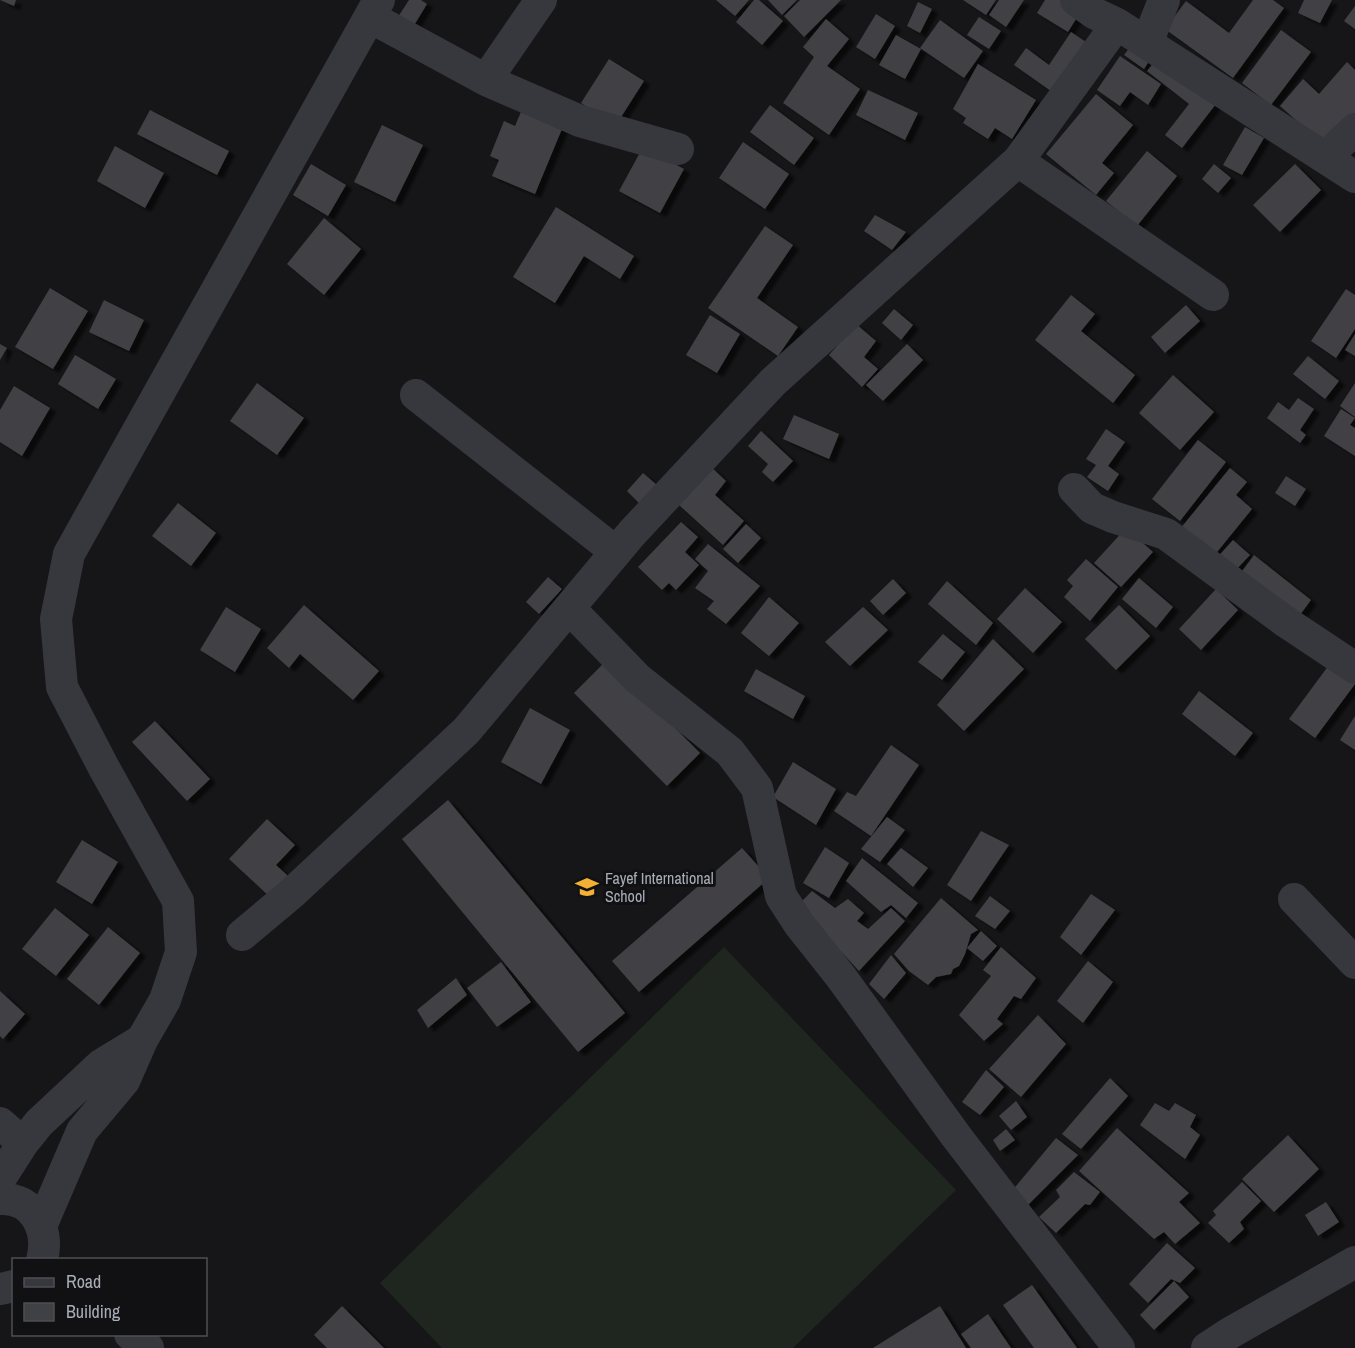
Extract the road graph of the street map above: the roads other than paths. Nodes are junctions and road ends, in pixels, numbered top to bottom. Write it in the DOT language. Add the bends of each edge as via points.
graph roads {
  1 [pos="541,0"];
  2 [pos="1076,0"];
  3 [pos="1164,0"];
  4 [pos="375,8"];
  5 [pos="1117,24"];
  6 [pos="1147,43"];
  7 [pos="486,80"];
  8 [pos="1355,129"];
  9 [pos="678,149"];
  10 [pos="1326,157"];
  11 [pos="1018,161"];
  12 [pos="1355,177"];
  13 [pos="1213,295"];
  14 [pos="416,395"];
  15 [pos="1074,489"];
  16 [pos="616,552"];
  17 [pos="569,608"];
  18 [pos="1355,668"];
  19 [pos="1294,899"];
  20 [pos="242,935"];
  21 [pos="1355,963"];
  22 [pos="142,1040"];
  23 [pos="11,1133"];
  24 [pos="0,1179"];
  25 [pos="0,1199"];
  26 [pos="49,1246"];
  27 [pos="1355,1262"];
  28 [pos="131,1336"];
  29 [pos="148,1348"];
  30 [pos="1119,1348"];
  31 [pos="1207,1348"];
  1 -- 7 [label="street"];
  2 -- 5 [label="street"];
  3 -- 6 [label="street"];
  4 -- 7 [label="street"];
  4 -- 22 [label="street" via="69,554 56,619 62,687 178,901 181,952 165,1000"];
  5 -- 6 [label="street"];
  5 -- 11 [label="street"];
  6 -- 10 [label="street"];
  7 -- 9 [label="street" via="580,121"];
  8 -- 10 [label="street"];
  10 -- 12 [label="street"];
  11 -- 13 [label="street"];
  11 -- 16 [label="street" via="773,382"];
  14 -- 16 [label="street"];
  15 -- 18 [label="street" via="1092,508 1166,534"];
  16 -- 17 [label="street"];
  17 -- 20 [label="street" via="465,730"];
  17 -- 30 [label="street" via="637,678 730,752 757,788 782,896 799,924"];
  19 -- 21 [label="street"];
  22 -- 23 [label="street" via="101,1065 39,1123"];
  22 -- 26 [label="street" via="124,1081 82,1131"];
  23 -- 24 [label="street"];
  25 -- 26 [label="street" via="28,1207"];
  27 -- 31 [label="street"];
  28 -- 29 [label="street"];
}
